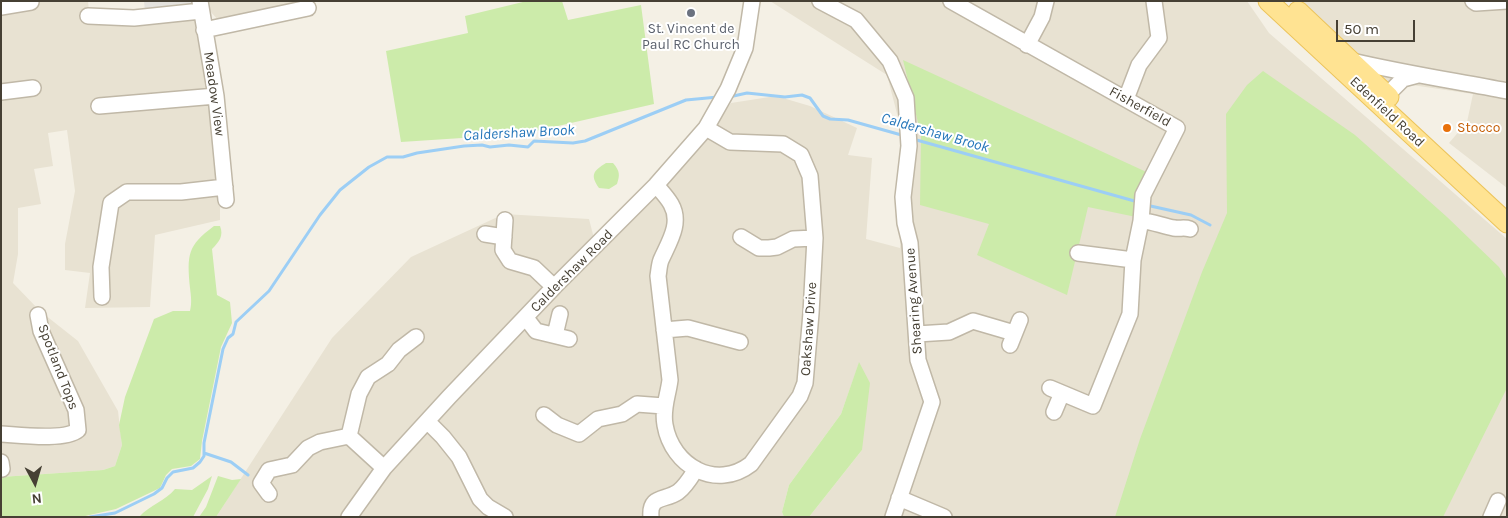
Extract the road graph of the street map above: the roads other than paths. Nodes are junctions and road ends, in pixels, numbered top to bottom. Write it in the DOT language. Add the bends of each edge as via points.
graph roads {
  1 [pos="752,1"];
  2 [pos="820,1"];
  3 [pos="951,1"];
  4 [pos="1046,1"];
  5 [pos="1154,1"];
  6 [pos="1268,1"];
  7 [pos="1287,1"];
  8 [pos="1473,1"];
  9 [pos="31,2"];
  10 [pos="1507,2"];
  11 [pos="1,6"];
  12 [pos="200,6"];
  13 [pos="843,6"];
  14 [pos="308,8"];
  15 [pos="88,16"];
  16 [pos="204,30"];
  17 [pos="1027,45"];
  18 [pos="1352,61"];
  19 [pos="1419,74"];
  20 [pos="33,88"];
  21 [pos="1507,91"];
  22 [pos="1,92"];
  23 [pos="216,96"];
  24 [pos="1126,99"];
  25 [pos="1382,99"];
  26 [pos="99,106"];
  27 [pos="706,128"];
  28 [pos="656,185"];
  29 [pos="1507,207"];
  30 [pos="1141,216"];
  31 [pos="505,220"];
  32 [pos="1507,223"];
  33 [pos="1181,232"];
  34 [pos="485,234"];
  35 [pos="504,236"];
  36 [pos="741,237"];
  37 [pos="815,238"];
  38 [pos="1078,253"];
  39 [pos="1134,260"];
  40 [pos="554,287"];
  41 [pos="102,297"];
  42 [pos="560,314"];
  43 [pos="38,315"];
  44 [pos="526,318"];
  45 [pos="664,330"];
  46 [pos="1015,333"];
  47 [pos="916,334"];
  48 [pos="416,337"];
  49 [pos="740,342"];
  50 [pos="664,406"];
  51 [pos="1054,412"];
  52 [pos="544,415"];
  53 [pos="427,421"];
  54 [pos="1,434"];
  55 [pos="349,436"];
  56 [pos="1,462"];
  57 [pos="384,468"];
  58 [pos="2,469"];
  59 [pos="696,469"];
  60 [pos="269,494"];
  61 [pos="899,498"];
  62 [pos="1498,501"];
  63 [pos="647,511"];
  64 [pos="349,517"];
  65 [pos="505,517"];
  66 [pos="893,517"];
  67 [pos="944,517"];
  68 [pos="1491,517"];
  1 -- 27 [label="street, Caldershaw Road" via="745,48 728,89"];
  2 -- 13 [label="street, Shearing Avenue"];
  3 -- 17 [label="street, Fisherfield"];
  4 -- 17 [label="street" via="1042,17"];
  5 -- 24 [label="street" via="1160,38 1139,65"];
  6 -- 25 [label="main road, Edenfield Road"];
  7 -- 18 [label="main road, Edenfield Road"];
  8 -- 10 [label="street"];
  9 -- 11 [label="street"];
  12 -- 15 [label="street" via="134,18"];
  12 -- 16 [label="street, Meadow View"];
  13 -- 47 [label="street, Shearing Avenue" via="890,61 906,98 909,146 903,197 910,244"];
  14 -- 16 [label="street"];
  16 -- 23 [label="street, Meadow View"];
  17 -- 24 [label="street, Fisherfield"];
  18 -- 19 [label="street"];
  18 -- 25 [label="main road, Edenfield Road"];
  19 -- 21 [label="street"];
  19 -- 25 [label="street" via="1403,79"];
  20 -- 22 [label="street"];
  23 -- 26 [label="street"];
  23 -- 41 [label="street, Meadow View" via="226,194 127,192 111,203 101,266"];
  24 -- 30 [label="street, Fisherfield" via="1177,128 1143,195"];
  25 -- 29 [label="main road, Edenfield Road"];
  25 -- 32 [label="main road, Edenfield Road"];
  27 -- 28 [label="street, Caldershaw Road"];
  27 -- 37 [label="street, Oakshaw Drive" via="730,142 783,144 801,155 810,176"];
  28 -- 40 [label="street, Caldershaw Road"];
  28 -- 45 [label="street, Oakshaw Drive" via="672,205 675,228 658,276"];
  30 -- 33 [label="street"];
  30 -- 39 [label="street, Fisherfield"];
  31 -- 35 [label="street"];
  34 -- 35 [label="street"];
  35 -- 40 [label="street" via="503,250 510,261 534,268"];
  36 -- 37 [label="street" via="759,248 777,247 793,239"];
  37 -- 59 [label="street, Oakshaw Drive" via="805,384 800,396 751,464 742,471 712,476"];
  38 -- 39 [label="street"];
  39 -- 51 [label="street, Fisherfield" via="1130,314 1100,408 1056,390"];
  40 -- 44 [label="street, Caldershaw Road"];
  42 -- 44 [label="street" via="562,337 536,331"];
  43 -- 54 [label="street, Spotland Tops" via="41,331 76,410 78,430 62,436"];
  44 -- 53 [label="street, Caldershaw Road"];
  45 -- 49 [label="street" via="688,328 721,343"];
  45 -- 50 [label="street, Oakshaw Drive" via="670,380"];
  46 -- 47 [label="street" via="973,321 949,332"];
  47 -- 61 [label="street, Shearing Avenue" via="918,360 932,402"];
  48 -- 55 [label="street" via="368,378 358,394"];
  50 -- 52 [label="street" via="638,404 622,414 598,419 580,440"];
  50 -- 59 [label="street, Oakshaw Drive" via="668,439 676,452"];
  53 -- 57 [label="street, Caldershaw Road"];
  53 -- 65 [label="street" via="459,457 480,499"];
  55 -- 57 [label="street"];
  55 -- 60 [label="street" via="320,442 308,448 292,465 268,470 261,483"];
  56 -- 58 [label="street"];
  57 -- 64 [label="street, Caldershaw Road"];
  59 -- 63 [label="street" via="678,492 654,502"];
  61 -- 66 [label="street, Shearing Avenue"];
  61 -- 67 [label="street"];
  62 -- 68 [label="street"];
}
